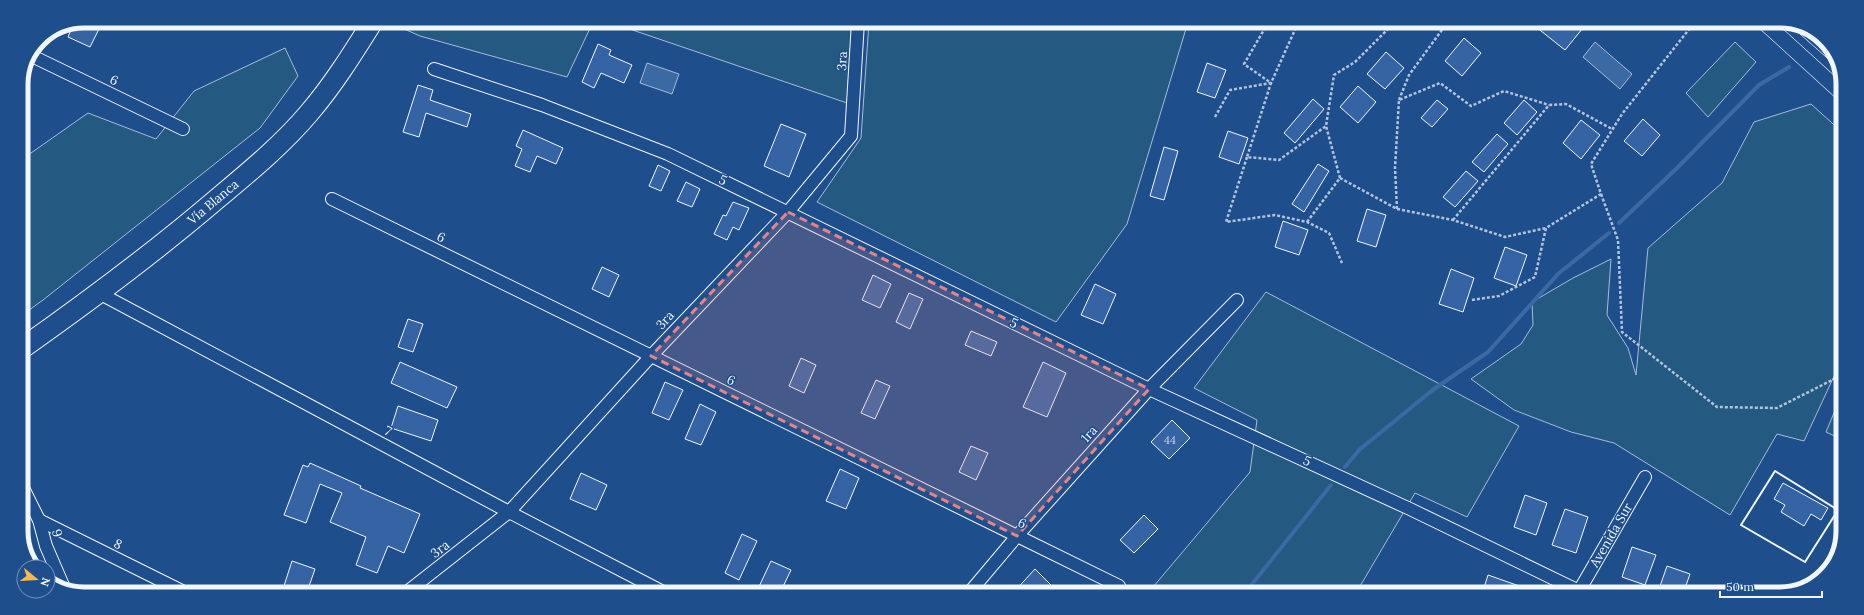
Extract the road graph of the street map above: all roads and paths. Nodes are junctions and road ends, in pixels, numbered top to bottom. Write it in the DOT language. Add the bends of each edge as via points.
graph roads {
  1 [pos="368,28"];
  2 [pos="858,28"];
  3 [pos="1265,28"];
  4 [pos="1296,28"];
  5 [pos="1389,28"];
  6 [pos="1443,28"];
  7 [pos="1690,28"];
  8 [pos="1770,28"];
  9 [pos="35,57"];
  10 [pos="434,69"];
  11 [pos="1271,83"];
  12 [pos="1836,88"];
  13 [pos="1399,100"];
  14 [pos="1549,105"];
  15 [pos="1215,117"];
  16 [pos="1326,126"];
  17 [pos="183,129"];
  18 [pos="1612,129"];
  19 [pos="1247,157"];
  20 [pos="1340,178"];
  21 [pos="1602,194"];
  22 [pos="332,199"];
  23 [pos="1396,209"];
  24 [pos="788,212"];
  25 [pos="1453,220"];
  26 [pos="1307,222"];
  27 [pos="1546,228"];
  28 [pos="1342,263"];
  29 [pos="99,293"];
  30 [pos="1237,300"];
  31 [pos="1472,300"];
  32 [pos="28,344"];
  33 [pos="651,356"];
  34 [pos="1836,378"];
  35 [pos="1149,389"];
  36 [pos="1645,477"];
  37 [pos="28,498"];
  38 [pos="509,512"];
  39 [pos="39,520"];
  40 [pos="1017,536"];
  41 [pos="62,582"];
  42 [pos="1119,586"];
  43 [pos="174,587"];
  44 [pos="413,587"];
  45 [pos="653,587"];
  46 [pos="974,587"];
  47 [pos="1569,587"];
  48 [pos="1584,587"];
  1 -- 29 [label="highway, Vía Blanca" via="309,114 268,156 171,238"];
  2 -- 24 [label="street, 3ra" via="851,136"];
  3 -- 11 [label="path" via="1244,64"];
  4 -- 11 [label="path"];
  5 -- 16 [label="path" via="1354,62 1334,75"];
  6 -- 13 [label="path" via="1409,75"];
  7 -- 18 [label="path"];
  8 -- 12 [label="street"];
  9 -- 17 [label="street, 6"];
  10 -- 24 [label="street, 5" via="542,105 668,154"];
  11 -- 15 [label="path" via="1230,90"];
  11 -- 19 [label="path"];
  13 -- 14 [label="path" via="1440,83 1471,106 1504,91"];
  13 -- 23 [label="path" via="1395,168"];
  14 -- 18 [label="path" via="1566,104"];
  14 -- 25 [label="path"];
  16 -- 19 [label="path" via="1279,160"];
  16 -- 20 [label="path"];
  18 -- 21 [label="path" via="1591,164"];
  19 -- 26 [label="path" via="1226,222 1275,215"];
  20 -- 23 [label="path"];
  20 -- 26 [label="path"];
  21 -- 27 [label="path"];
  21 -- 34 [label="path" via="1618,240 1622,332 1717,407 1776,408"];
  22 -- 33 [label="street, 6"];
  23 -- 25 [label="path"];
  24 -- 33 [label="street, 3ra"];
  24 -- 35 [label="street, 5"];
  25 -- 27 [label="path" via="1505,237"];
  26 -- 28 [label="path" via="1329,233"];
  27 -- 31 [label="path" via="1535,277 1499,296"];
  29 -- 32 [label="highway, Vía Blanca"];
  29 -- 38 [label="street, 7"];
  30 -- 35 [label="street, 1ra"];
  33 -- 38 [label="street, 3ra"];
  33 -- 40 [label="street, 6"];
  35 -- 40 [label="street, 1ra"];
  35 -- 47 [label="street, 5" via="1410,509"];
  36 -- 48 [label="street, Avenida Sur"];
  37 -- 39 [label="street, 9"];
  38 -- 44 [label="street, 3ra"];
  38 -- 45 [label="street, 7"];
  39 -- 41 [label="street, 9" via="46,546"];
  39 -- 43 [label="street, 8"];
  40 -- 42 [label="street, 6"];
  40 -- 46 [label="street, 1ra"];
}
